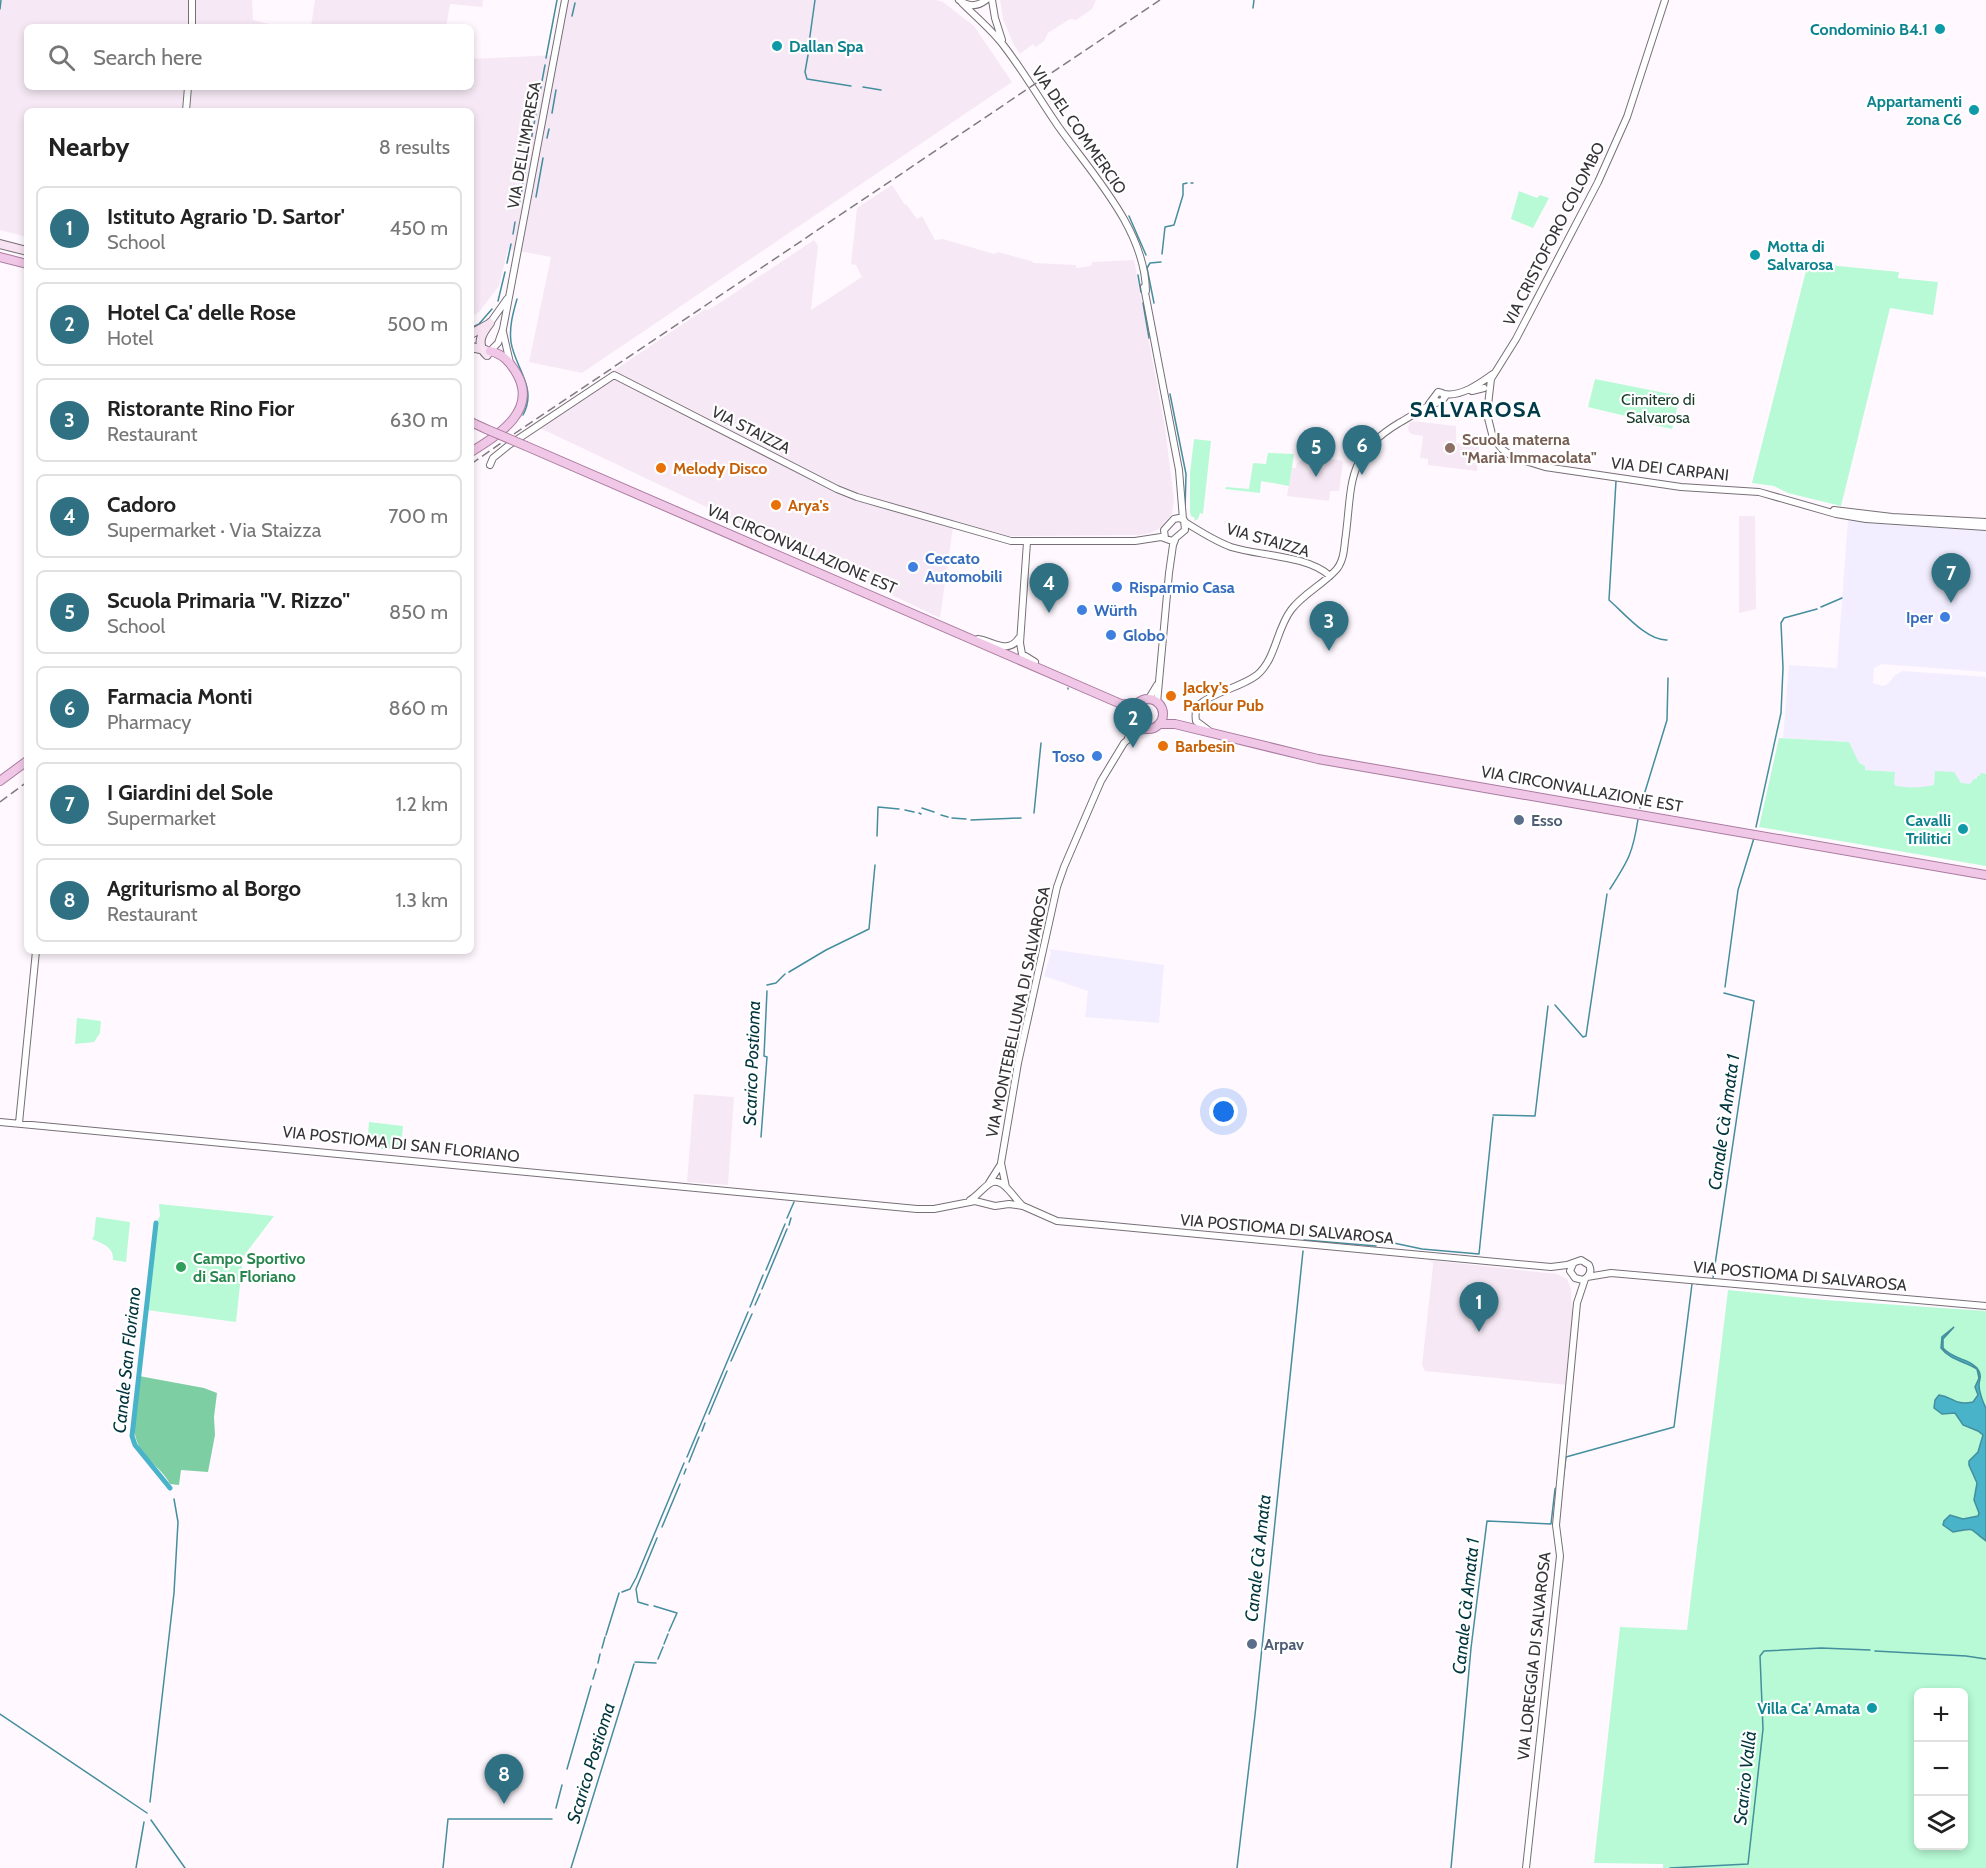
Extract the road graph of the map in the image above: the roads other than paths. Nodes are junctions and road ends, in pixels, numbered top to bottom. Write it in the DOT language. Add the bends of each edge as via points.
graph roads {
  1 [pos="192,0"];
  2 [pos="565,0"];
  3 [pos="986,0"];
  4 [pos="992,0"];
  5 [pos="1665,0"];
  6 [pos="960,1"];
  7 [pos="192,24"];
  8 [pos="1005,46"];
  9 [pos="188,90"];
  10 [pos="186,108"];
  11 [pos="0,244"];
  12 [pos="24,250"];
  13 [pos="0,257"];
  14 [pos="24,263"];
  15 [pos="508,295"];
  16 [pos="490,323"];
  17 [pos="503,329"];
  18 [pos="474,332"];
  19 [pos="474,350"];
  20 [pos="485,352"];
  21 [pos="512,366"];
  22 [pos="1486,385"];
  23 [pos="477,424"];
  24 [pos="494,436"];
  25 [pos="474,444"];
  26 [pos="474,450"];
  27 [pos="490,465"];
  28 [pos="1180,503"];
  29 [pos="1821,508"];
  30 [pos="1174,519"];
  31 [pos="1184,521"];
  32 [pos="1986,522"];
  33 [pos="1986,527"];
  34 [pos="1164,530"];
  35 [pos="1199,530"];
  36 [pos="1182,533"];
  37 [pos="1156,538"];
  38 [pos="1166,539"];
  39 [pos="1175,540"];
  40 [pos="1028,542"];
  41 [pos="1172,553"];
  42 [pos="1330,576"];
  43 [pos="968,638"];
  44 [pos="1019,638"];
  45 [pos="1062,679"];
  46 [pos="1153,701"];
  47 [pos="1121,704"];
  48 [pos="1137,705"];
  49 [pos="1161,720"];
  50 [pos="1137,722"];
  51 [pos="1216,735"];
  52 [pos="24,763"];
  53 [pos="0,781"];
  54 [pos="1984,874"];
  55 [pos="36,954"];
  56 [pos="0,1122"];
  57 [pos="19,1123"];
  58 [pos="1001,1163"];
  59 [pos="987,1186"];
  60 [pos="1007,1189"];
  61 [pos="799,1198"];
  62 [pos="968,1201"];
  63 [pos="989,1204"];
  64 [pos="1002,1205"];
  65 [pos="1023,1206"];
  66 [pos="1573,1264"];
  67 [pos="1589,1264"];
  68 [pos="1551,1267"];
  69 [pos="1611,1272"];
  70 [pos="1573,1276"];
  71 [pos="1586,1278"];
  72 [pos="1577,1303"];
  73 [pos="1986,1306"];
  74 [pos="1526,1868"];
  1 -- 7 [label="street"];
  2 -- 15 [label="street, VIA DELL'IMPRESA"];
  3 -- 6 [label="street" via="975,6"];
  4 -- 8 [label="street, VIA DEL COMMERCIO"];
  5 -- 22 [label="street, VIA CRISTOFORO COLOMBO" via="1627,117 1598,182 1509,351"];
  6 -- 8 [label="street, VIA DEL COMMERCIO"];
  8 -- 28 [label="street, VIA DEL COMMERCIO" via="1101,183 1128,231 1146,291 1179,470"];
  9 -- 10 [label="street"];
  11 -- 12 [label="main road"];
  13 -- 14 [label="main road"];
  15 -- 16 [label="street, VIA DELL'IMPRESA"];
  15 -- 17 [label="street, VIA DELL'IMPRESA"];
  16 -- 18 [label="main road"];
  16 -- 20 [label="main road" via="481,336"];
  17 -- 20 [label="street, VIA DELL'IMPRESA" via="498,343"];
  17 -- 21 [label="street, VIA DELL'IMPRESA"];
  19 -- 20 [label="main road"];
  20 -- 21 [label="main road"];
  21 -- 24 [label="main road" via="522,387 523,402 515,418"];
  22 -- 29 [label="street, VIA DEI CARPANI" via="1487,418 1493,438 1504,451 1524,461 1681,487 1759,492"];
  22 -- 42 [label="street" via="1440,399 1368,446 1351,484 1342,558"];
  23 -- 43 [label="main road, VIA CIRCONVALLAZIONE EST, bridge"];
  24 -- 25 [label="main road"];
  24 -- 26 [label="main road"];
  27 -- 40 [label="street, VIA STAIZZA" via="508,445 614,375 845,493 993,537"];
  28 -- 30 [label="street, VIA DEL COMMERCIO"];
  28 -- 31 [label="street, VIA DEL COMMERCIO"];
  29 -- 32 [label="street, VIA DEI CARPANI"];
  29 -- 33 [label="street, VIA DEI CARPANI" via="1870,519"];
  30 -- 31 [label="street"];
  30 -- 34 [label="street"];
  31 -- 35 [label="street, VIA STAIZZA"];
  31 -- 36 [label="street"];
  34 -- 37 [label="street"];
  34 -- 38 [label="street"];
  35 -- 36 [label="street"];
  35 -- 42 [label="street, VIA STAIZZA" via="1231,547 1281,557"];
  36 -- 39 [label="street"];
  37 -- 38 [label="street, VIA STAIZZA"];
  37 -- 40 [label="street, VIA STAIZZA"];
  38 -- 39 [label="street"];
  38 -- 41 [label="street"];
  39 -- 41 [label="street"];
  40 -- 44 [label="street"];
  41 -- 46 [label="street" via="1159,682"];
  42 -- 51 [label="street" via="1291,610 1262,670 1197,708 1196,721"];
  43 -- 44 [label="street" via="1007,648"];
  43 -- 45 [label="main road, VIA CIRCONVALLAZIONE EST"];
  44 -- 45 [label="street" via="1024,656 1058,672"];
  45 -- 47 [label="main road, VIA CIRCONVALLAZIONE EST"];
  46 -- 48 [label="main road"];
  46 -- 49 [label="main road" via="1161,708"];
  47 -- 48 [label="main road"];
  47 -- 50 [label="main road"];
  48 -- 50 [label="main road"];
  49 -- 50 [label="main road" via="1151,729"];
  49 -- 51 [label="main road, VIA CIRCONVALLAZIONE EST"];
  50 -- 58 [label="street, VIA MONTEBELLUNA DI SALVAROSA" via="1097,788 1060,878 1018,1063"];
  51 -- 54 [label="main road, VIA CIRCONVALLAZIONE EST" via="1297,755"];
  52 -- 53 [label="main road"];
  55 -- 57 [label="street"];
  56 -- 57 [label="street, VIA POSTIOMA DI SAN FLORIANO"];
  57 -- 61 [label="street, VIA POSTIOMA DI SAN FLORIANO"];
  58 -- 59 [label="street, VIA MONTEBELLUNA DI SALVAROSA"];
  58 -- 60 [label="street, VIA MONTEBELLUNA DI SALVAROSA"];
  59 -- 60 [label="street" via="998,1182"];
  59 -- 62 [label="street, VIA POSTIOMA DI SALVAROSA"];
  59 -- 63 [label="street" via="984,1196"];
  60 -- 64 [label="street" via="1008,1198"];
  60 -- 65 [label="street, VIA POSTIOMA DI SALVAROSA"];
  61 -- 62 [label="street, VIA POSTIOMA DI SALVAROSA" via="925,1209"];
  62 -- 63 [label="street, VIA POSTIOMA DI SALVAROSA"];
  63 -- 64 [label="street, VIA POSTIOMA DI SALVAROSA"];
  64 -- 65 [label="street, VIA POSTIOMA DI SALVAROSA"];
  65 -- 68 [label="street, VIA POSTIOMA DI SALVAROSA" via="1057,1221"];
  66 -- 67 [label="street" via="1581,1260"];
  66 -- 68 [label="street, VIA POSTIOMA DI SALVAROSA"];
  66 -- 70 [label="street"];
  67 -- 69 [label="street, VIA POSTIOMA DI SALVAROSA"];
  67 -- 71 [label="street" via="1591,1270"];
  68 -- 70 [label="street, VIA POSTIOMA DI SALVAROSA"];
  69 -- 71 [label="street, VIA POSTIOMA DI SALVAROSA"];
  69 -- 73 [label="street, VIA POSTIOMA DI SALVAROSA"];
  70 -- 71 [label="street" via="1579,1280"];
  70 -- 72 [label="street, VIA LOREGGIA DI SALVAROSA"];
  71 -- 72 [label="street, VIA LOREGGIA DI SALVAROSA"];
  72 -- 74 [label="street, VIA LOREGGIA DI SALVAROSA" via="1556,1525 1560,1556"];
}
